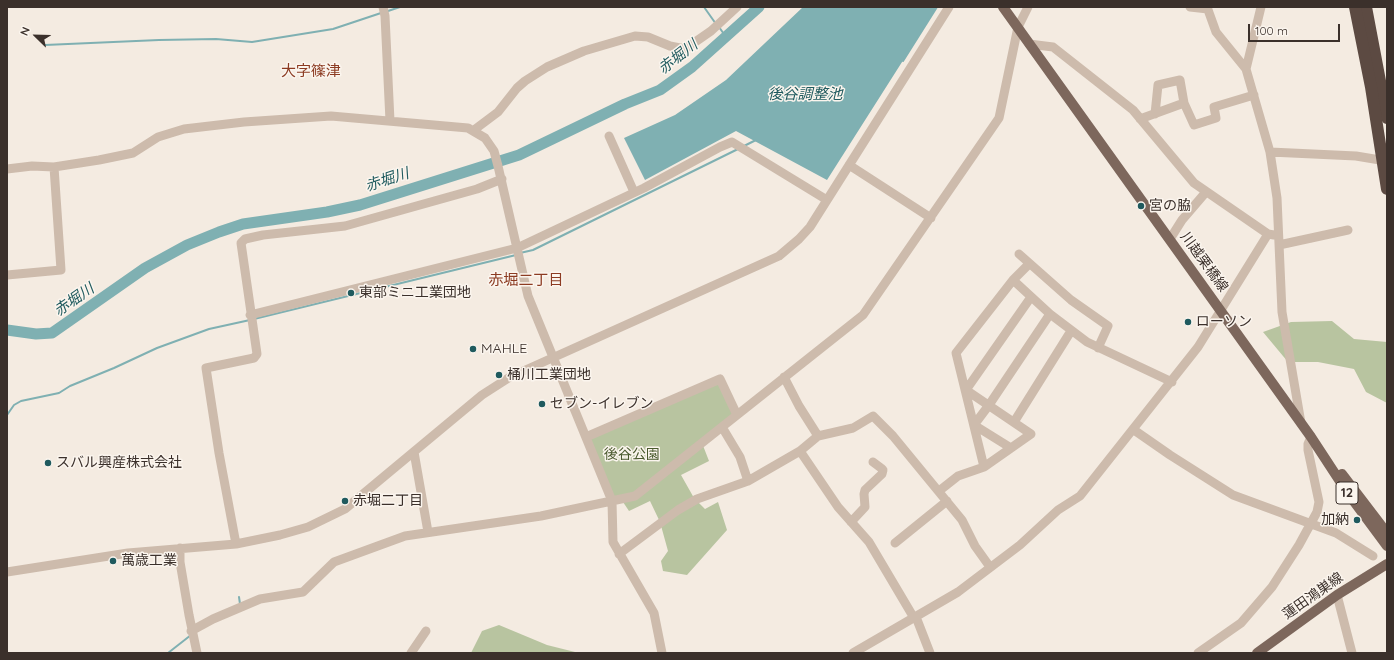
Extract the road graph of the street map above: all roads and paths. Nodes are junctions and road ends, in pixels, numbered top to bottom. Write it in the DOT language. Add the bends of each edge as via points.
graph roads {
  1 [pos="383,7"];
  2 [pos="737,7"];
  3 [pos="949,7"];
  4 [pos="1003,7"];
  5 [pos="1028,7"];
  6 [pos="1190,7"];
  7 [pos="1261,7"];
  8 [pos="1355,7"];
  9 [pos="1366,7"];
  10 [pos="1208,8"];
  11 [pos="1018,27"];
  12 [pos="1029,44"];
  13 [pos="1246,69"];
  14 [pos="1254,95"];
  15 [pos="1184,103"];
  16 [pos="1154,114"];
  17 [pos="1387,118"];
  18 [pos="1140,120"];
  19 [pos="390,122"];
  20 [pos="474,130"];
  21 [pos="609,136"];
  22 [pos="1270,152"];
  23 [pos="1387,164"];
  24 [pos="849,165"];
  25 [pos="54,167"];
  26 [pos="7,169"];
  27 [pos="502,179"];
  28 [pos="1387,189"];
  29 [pos="634,192"];
  30 [pos="1206,192"];
  31 [pos="827,200"];
  32 [pos="931,218"];
  33 [pos="1348,230"];
  34 [pos="1268,234"];
  35 [pos="1170,240"];
  36 [pos="1279,240"];
  37 [pos="517,248"];
  38 [pos="1019,254"];
  39 [pos="1029,264"];
  40 [pos="7,275"];
  41 [pos="1013,280"];
  42 [pos="1031,297"];
  43 [pos="1220,309"];
  44 [pos="1050,314"];
  45 [pos="250,315"];
  46 [pos="1071,331"];
  47 [pos="1098,348"];
  48 [pos="553,356"];
  49 [pos="784,377"];
  50 [pos="1172,382"];
  51 [pos="966,390"];
  52 [pos="989,405"];
  53 [pos="737,415"];
  54 [pos="1014,422"];
  55 [pos="1301,423"];
  56 [pos="974,425"];
  57 [pos="722,427"];
  58 [pos="1134,430"];
  59 [pos="818,436"];
  60 [pos="586,437"];
  61 [pos="1311,437"];
  62 [pos="1011,448"];
  63 [pos="800,451"];
  64 [pos="414,452"];
  65 [pos="873,462"];
  66 [pos="984,467"];
  67 [pos="748,481"];
  68 [pos="939,491"];
  69 [pos="612,501"];
  70 [pos="947,502"];
  71 [pos="852,522"];
  72 [pos="1311,524"];
  73 [pos="428,532"];
  74 [pos="1387,533"];
  75 [pos="236,544"];
  76 [pos="895,544"];
  77 [pos="1387,546"];
  78 [pos="180,548"];
  79 [pos="619,554"];
  80 [pos="1373,556"];
  81 [pos="1387,564"];
  82 [pos="990,567"];
  83 [pos="7,572"];
  84 [pos="1336,595"];
  85 [pos="915,617"];
  86 [pos="192,631"];
  87 [pos="426,631"];
  88 [pos="197,653"];
  89 [pos="411,653"];
  90 [pos="662,653"];
  91 [pos="853,653"];
  92 [pos="930,653"];
  93 [pos="1198,653"];
  94 [pos="1257,653"];
  95 [pos="1352,653"];
  1 -- 19 [label="street"];
  2 -- 20 [label="street" via="712,31 685,49 648,37 635,36 584,51 547,67 525,81 498,112"];
  3 -- 24 [label="street"];
  4 -- 11 [label="main road, 川越栗橋線 / 12"];
  5 -- 11 [label="street"];
  6 -- 10 [label="street"];
  7 -- 13 [label="street"];
  8 -- 28 [label="highway, bridge"];
  9 -- 17 [label="highway"];
  10 -- 13 [label="street" via="1216,32"];
  11 -- 12 [label="main road, 川越栗橋線 / 12"];
  11 -- 32 [label="street" via="999,118"];
  12 -- 18 [label="street" via="1054,47 1132,110"];
  12 -- 35 [label="main road, 川越栗橋線 / 12"];
  13 -- 14 [label="street"];
  14 -- 15 [label="street" via="1214,107 1216,118 1194,125"];
  14 -- 22 [label="street"];
  15 -- 16 [label="street"];
  15 -- 16 [label="street" via="1180,80 1158,85"];
  16 -- 18 [label="street"];
  18 -- 30 [label="street" via="1189,177"];
  19 -- 20 [label="street"];
  19 -- 25 [label="street" via="331,116 184,129 158,136 133,153"];
  20 -- 27 [label="street" via="485,138 494,151"];
  21 -- 29 [label="street"];
  22 -- 23 [label="street" via="1356,156 1380,160"];
  22 -- 36 [label="street" via="1277,198"];
  24 -- 31 [label="street"];
  24 -- 32 [label="street"];
  25 -- 26 [label="street"];
  25 -- 40 [label="street" via="61,270"];
  27 -- 37 [label="street"];
  27 -- 45 [label="street" via="477,189 345,226 245,239 241,243"];
  29 -- 31 [label="street" via="732,142"];
  29 -- 37 [label="street"];
  30 -- 34 [label="street"];
  30 -- 35 [label="street" via="1182,220"];
  31 -- 48 [label="street" via="810,227 779,256"];
  32 -- 49 [label="street" via="863,314"];
  33 -- 36 [label="street"];
  34 -- 36 [label="street"];
  34 -- 43 [label="street"];
  35 -- 43 [label="main road, 川越栗橋線 / 12"];
  36 -- 55 [label="street" via="1282,312"];
  37 -- 45 [label="street"];
  37 -- 48 [label="street" via="528,296"];
  38 -- 39 [label="street"];
  39 -- 41 [label="street"];
  39 -- 47 [label="street" via="1071,300 1108,326"];
  41 -- 42 [label="street"];
  41 -- 51 [label="street" via="956,353"];
  42 -- 44 [label="street"];
  42 -- 51 [label="street"];
  43 -- 50 [label="street" via="1198,347"];
  43 -- 55 [label="main road, 川越栗橋線 / 12"];
  44 -- 46 [label="street"];
  44 -- 52 [label="street"];
  45 -- 75 [label="street" via="257,354 254,358 206,368"];
  46 -- 47 [label="street"];
  46 -- 54 [label="street"];
  47 -- 50 [label="street"];
  48 -- 60 [label="street"];
  48 -- 64 [label="street" via="498,384"];
  49 -- 53 [label="street"];
  49 -- 59 [label="street"];
  50 -- 58 [label="street"];
  51 -- 52 [label="street"];
  51 -- 56 [label="street"];
  52 -- 54 [label="street"];
  52 -- 56 [label="street"];
  53 -- 57 [label="street"];
  53 -- 60 [label="street" via="720,379"];
  54 -- 62 [label="street" via="1031,434"];
  55 -- 61 [label="main road, 川越栗橋線 / 12"];
  56 -- 62 [label="street"];
  56 -- 66 [label="street"];
  57 -- 67 [label="street" via="740,457"];
  57 -- 69 [label="street" via="635,496"];
  58 -- 72 [label="street" via="1233,495"];
  58 -- 82 [label="street" via="1080,496 1058,510 1020,545"];
  59 -- 63 [label="street"];
  59 -- 68 [label="street" via="853,428 873,416"];
  60 -- 69 [label="street"];
  61 -- 72 [label="street" via="1308,450 1319,502"];
  61 -- 74 [label="main road, 川越栗橋線 / 12"];
  61 -- 77 [label="main road, 川越栗橋線 / 12"];
  62 -- 66 [label="street"];
  63 -- 67 [label="street"];
  63 -- 71 [label="street" via="838,507"];
  64 -- 73 [label="street"];
  64 -- 75 [label="street" via="345,509 308,527"];
  65 -- 71 [label="street" via="883,470 882,474 865,490 865,507"];
  66 -- 68 [label="street" via="958,476"];
  67 -- 79 [label="street" via="697,499"];
  68 -- 70 [label="street"];
  69 -- 73 [label="street" via="540,516"];
  69 -- 79 [label="street" via="611,533"];
  70 -- 76 [label="street"];
  70 -- 82 [label="street" via="962,520 974,546"];
  71 -- 85 [label="street" via="869,542"];
  72 -- 80 [label="street" via="1336,533"];
  72 -- 93 [label="street" via="1272,587 1241,623"];
  73 -- 86 [label="street" via="405,536 334,562 303,592 260,599"];
  75 -- 78 [label="street"];
  78 -- 83 [label="street" via="128,553"];
  78 -- 86 [label="street" via="180,562"];
  79 -- 90 [label="street" via="654,613"];
  81 -- 84 [label="main road, 蓮田鴻巣線"];
  82 -- 85 [label="street" via="958,592"];
  84 -- 94 [label="main road, 蓮田鴻巣線"];
  84 -- 95 [label="street"];
  85 -- 91 [label="street"];
  85 -- 92 [label="street"];
  86 -- 88 [label="street"];
  87 -- 89 [label="street"];
}
